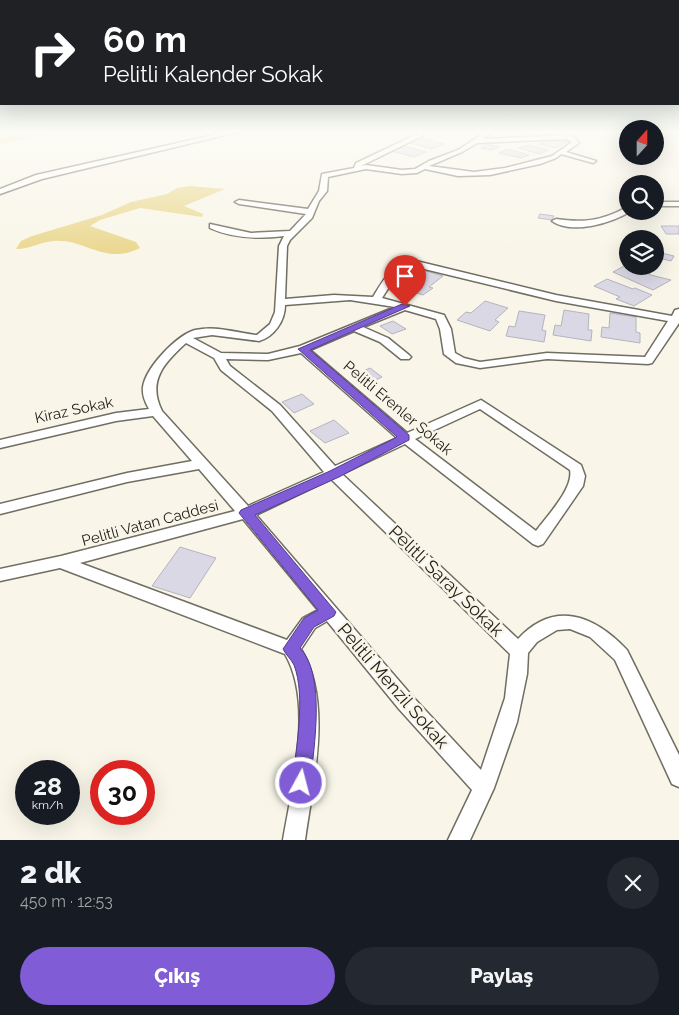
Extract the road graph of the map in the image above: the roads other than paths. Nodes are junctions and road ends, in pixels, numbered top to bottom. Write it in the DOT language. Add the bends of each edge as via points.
graph roads {
  1 [pos="63,170"];
  2 [pos="70,170"];
  3 [pos="348,170"];
  4 [pos="393,170"];
  5 [pos="418,170"];
  6 [pos="438,170"];
  7 [pos="513,170"];
  8 [pos="65,179"];
  9 [pos="0,192"];
  10 [pos="239,202"];
  11 [pos="664,204"];
  12 [pos="679,204"];
  13 [pos="311,212"];
  14 [pos="619,215"];
  15 [pos="556,221"];
  16 [pos="213,226"];
  17 [pos="291,233"];
  18 [pos="377,298"];
  19 [pos="282,303"];
  20 [pos="405,306"];
  21 [pos="678,317"];
  22 [pos="356,328"];
  23 [pos="184,338"];
  24 [pos="303,349"];
  25 [pos="220,356"];
  26 [pos="405,357"];
  27 [pos="156,412"];
  28 [pos="405,438"];
  29 [pos="0,444"];
  30 [pos="204,464"];
  31 [pos="334,474"];
  32 [pos="0,509"];
  33 [pos="246,513"];
  34 [pos="61,562"];
  35 [pos="0,575"];
  36 [pos="329,612"];
  37 [pos="291,649"];
  38 [pos="519,650"];
  39 [pos="679,777"];
  40 [pos="484,788"];
  41 [pos="294,840"];
  42 [pos="459,840"];
  1 -- 9 [label="street"];
  2 -- 8 [label="street"];
  3 -- 13 [label="street" via="325,176 323,191"];
  4 -- 5 [label="street"];
  6 -- 7 [label="street" via="455,174"];
  10 -- 13 [label="street"];
  11 -- 12 [label="street"];
  13 -- 17 [label="street"];
  14 -- 15 [label="street" via="601,224"];
  16 -- 17 [label="street" via="228,232"];
  17 -- 19 [label="street" via="283,246"];
  18 -- 19 [label="street" via="337,296"];
  18 -- 20 [label="street"];
  18 -- 21 [label="street" via="394,270 401,264 412,263 556,298"];
  19 -- 23 [label="street" via="275,325 259,338 210,332"];
  20 -- 21 [label="street" via="439,317 450,354 460,361 480,365 547,356 648,361"];
  20 -- 22 [label="street"];
  22 -- 24 [label="street"];
  22 -- 26 [label="street" via="384,340"];
  23 -- 25 [label="street, Pelitli Saray Sokak"];
  23 -- 27 [label="street, Pelitli Vatan Caddesi" via="150,383 149,396"];
  24 -- 25 [label="street" via="268,357"];
  24 -- 28 [label="street, Pelitli Erenler Sokak"];
  25 -- 31 [label="street, Pelitli Saray Sokak" via="225,368 284,416"];
  27 -- 29 [label="street, Kiraz Sokak" via="116,417"];
  27 -- 30 [label="street, Pelitli Vatan Caddesi"];
  28 -- 28 [label="street, Pelitli Erenler Sokak" via="481,404 576,468 576,486 538,540"];
  28 -- 31 [label="street"];
  30 -- 32 [label="street" via="172,467"];
  30 -- 33 [label="street, Pelitli Vatan Caddesi"];
  31 -- 33 [label="street"];
  31 -- 38 [label="street, Pelitli Saray Sokak"];
  33 -- 34 [label="street, Pelitli Vatan Caddesi"];
  33 -- 36 [label="street, Pelitli Menzil Sokak"];
  34 -- 35 [label="street, Pelitli Vatan Caddesi"];
  34 -- 37 [label="street"];
  36 -- 37 [label="street" via="309,623"];
  36 -- 40 [label="street, Pelitli Menzil Sokak" via="406,704"];
  37 -- 41 [label="street" via="300,659 305,674 308,725"];
  38 -- 39 [label="street" via="549,623 575,622 609,640 621,655"];
  38 -- 40 [label="street" via="520,672"];
  40 -- 42 [label="street"];
}
